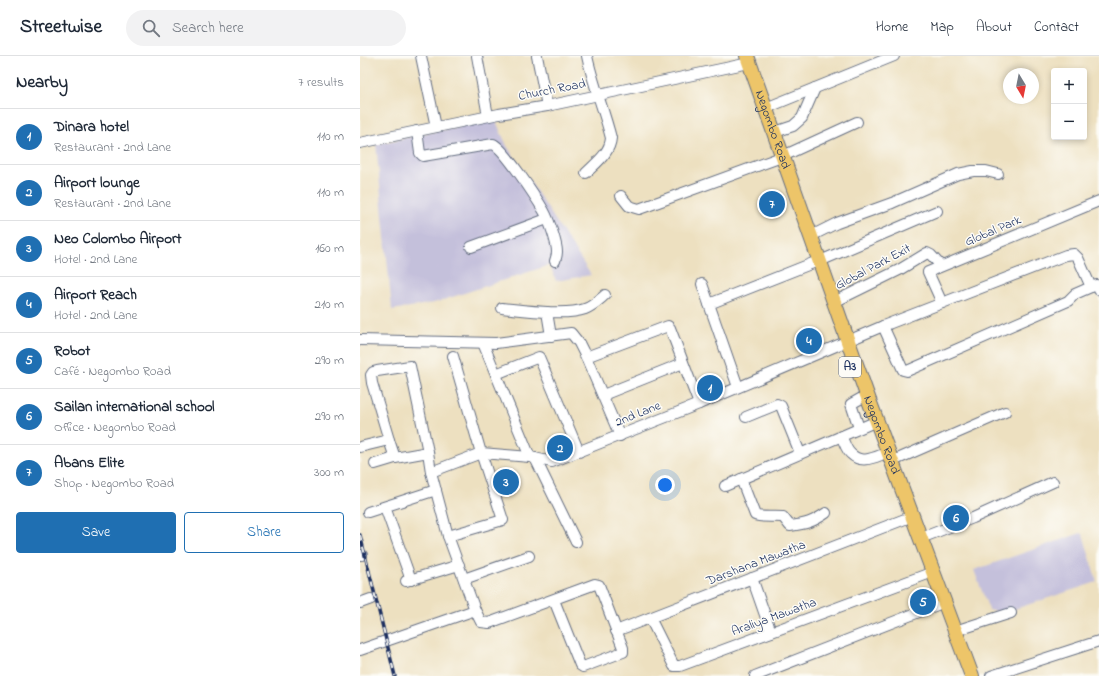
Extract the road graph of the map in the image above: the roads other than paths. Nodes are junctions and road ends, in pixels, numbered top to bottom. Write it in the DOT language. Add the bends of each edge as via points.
graph roads {
  1 [pos="421,56"];
  2 [pos="477,56"];
  3 [pos="537,56"];
  4 [pos="587,56"];
  5 [pos="894,56"];
  6 [pos="745,60"];
  7 [pos="815,88"];
  8 [pos="598,95"];
  9 [pos="547,106"];
  10 [pos="766,108"];
  11 [pos="488,116"];
  12 [pos="857,122"];
  13 [pos="436,127"];
  14 [pos="417,131"];
  15 [pos="775,132"];
  16 [pos="360,143"];
  17 [pos="779,160"];
  18 [pos="586,173"];
  19 [pos="998,174"];
  20 [pos="621,196"];
  21 [pos="1099,201"];
  22 [pos="937,211"];
  23 [pos="638,216"];
  24 [pos="547,219"];
  25 [pos="811,236"];
  26 [pos="471,247"];
  27 [pos="555,261"];
  28 [pos="817,262"];
  29 [pos="941,266"];
  30 [pos="702,284"];
  31 [pos="1096,287"];
  32 [pos="605,295"];
  33 [pos="834,302"];
  34 [pos="942,303"];
  35 [pos="708,304"];
  36 [pos="502,308"];
  37 [pos="547,312"];
  38 [pos="883,326"];
  39 [pos="551,336"];
  40 [pos="360,340"];
  41 [pos="845,342"];
  42 [pos="483,343"];
  43 [pos="452,356"];
  44 [pos="586,357"];
  45 [pos="682,363"];
  46 [pos="496,374"];
  47 [pos="738,387"];
  48 [pos="603,395"];
  49 [pos="864,397"];
  50 [pos="699,404"];
  51 [pos="1005,412"];
  52 [pos="746,417"];
  53 [pos="865,426"];
  54 [pos="620,436"];
  55 [pos="841,436"];
  56 [pos="389,440"];
  57 [pos="360,447"];
  58 [pos="428,452"];
  59 [pos="579,452"];
  60 [pos="481,453"];
  61 [pos="800,453"];
  62 [pos="395,458"];
  63 [pos="532,458"];
  64 [pos="887,458"];
  65 [pos="375,464"];
  66 [pos="431,472"];
  67 [pos="741,479"];
  68 [pos="1053,482"];
  69 [pos="725,486"];
  70 [pos="436,490"];
  71 [pos="385,507"];
  72 [pos="368,512"];
  73 [pos="826,513"];
  74 [pos="905,519"];
  75 [pos="448,536"];
  76 [pos="921,538"];
  77 [pos="576,542"];
  78 [pos="529,556"];
  79 [pos="459,565"];
  80 [pos="929,573"];
  81 [pos="752,578"];
  82 [pos="464,579"];
  83 [pos="371,599"];
  84 [pos="554,600"];
  85 [pos="360,603"];
  86 [pos="938,605"];
  87 [pos="475,610"];
  88 [pos="1011,613"];
  89 [pos="650,618"];
  90 [pos="616,631"];
  91 [pos="955,631"];
  92 [pos="771,632"];
  93 [pos="1099,641"];
  94 [pos="360,650"];
  95 [pos="755,676"];
  96 [pos="969,676"];
  97 [pos="991,676"];
  1 -- 13 [label="street"];
  2 -- 11 [label="street"];
  3 -- 9 [label="street"];
  4 -- 8 [label="street"];
  5 -- 7 [label="street"];
  6 -- 8 [label="street, Church Road"];
  6 -- 10 [label="highway, Negombo Road / A3"];
  6 -- 17 [label="highway, Negombo Road / A3"];
  7 -- 10 [label="street"];
  7 -- 15 [label="street" via="802,118 793,126"];
  8 -- 9 [label="street, Church Road"];
  8 -- 18 [label="street" via="611,138 610,145"];
  9 -- 11 [label="street, Church Road"];
  10 -- 15 [label="highway, Negombo Road / A3"];
  11 -- 13 [label="street, Church Road"];
  12 -- 17 [label="street"];
  13 -- 14 [label="street, Church Road"];
  14 -- 16 [label="street, Church Road"];
  14 -- 24 [label="street" via="420,153 423,156 496,145 516,169"];
  15 -- 17 [label="highway, Negombo Road / A3"];
  17 -- 20 [label="street" via="638,209 629,206"];
  17 -- 23 [label="street"];
  17 -- 25 [label="highway, Negombo Road / A3"];
  17 -- 28 [label="highway, Negombo Road / A3"];
  19 -- 25 [label="street" via="986,171 958,174"];
  21 -- 29 [label="street, Global Park"];
  22 -- 28 [label="street"];
  24 -- 26 [label="street"];
  24 -- 27 [label="street" via="557,251"];
  25 -- 28 [label="highway, Negombo Road / A3"];
  28 -- 33 [label="highway, Negombo Road / A3"];
  28 -- 35 [label="street"];
  28 -- 41 [label="highway, Negombo Road / A3"];
  29 -- 33 [label="street, Global Park Exit" via="927,253"];
  29 -- 34 [label="street, Global Park" via="928,272"];
  30 -- 35 [label="street"];
  31 -- 34 [label="street" via="1074,254"];
  31 -- 38 [label="street" via="1075,294 1068,302 907,370 903,370"];
  32 -- 37 [label="street" via="584,310"];
  33 -- 41 [label="highway, Negombo Road / A3"];
  34 -- 38 [label="street"];
  35 -- 47 [label="street"];
  36 -- 37 [label="street"];
  37 -- 39 [label="street"];
  38 -- 41 [label="street"];
  39 -- 42 [label="street" via="496,344"];
  39 -- 44 [label="street" via="571,333"];
  40 -- 42 [label="street"];
  41 -- 47 [label="street, 2nd Lane"];
  41 -- 49 [label="highway, Negombo Road / A3"];
  42 -- 46 [label="street"];
  43 -- 60 [label="street"];
  44 -- 45 [label="street" via="668,326"];
  44 -- 48 [label="street"];
  45 -- 48 [label="street"];
  45 -- 50 [label="street"];
  46 -- 59 [label="street" via="539,357"];
  46 -- 63 [label="street"];
  47 -- 50 [label="street, 2nd Lane"];
  48 -- 54 [label="street"];
  49 -- 53 [label="highway, Negombo Road / A3"];
  49 -- 64 [label="highway, Negombo Road / A3"];
  50 -- 54 [label="street, 2nd Lane"];
  51 -- 64 [label="street"];
  52 -- 61 [label="street" via="777,404 781,406"];
  53 -- 55 [label="street"];
  53 -- 64 [label="highway, Negombo Road / A3"];
  54 -- 59 [label="street, 2nd Lane"];
  55 -- 61 [label="street"];
  55 -- 64 [label="street" via="850,454 870,460"];
  56 -- 57 [label="street"];
  56 -- 58 [label="street" via="371,375 372,372 410,366"];
  56 -- 62 [label="street"];
  58 -- 62 [label="street"];
  58 -- 66 [label="street"];
  59 -- 63 [label="street, 2nd Lane" via="552,462"];
  60 -- 63 [label="street, 2nd Lane"];
  60 -- 66 [label="street, 2nd Lane"];
  60 -- 75 [label="street" via="504,520"];
  61 -- 67 [label="street"];
  62 -- 65 [label="street"];
  63 -- 77 [label="street"];
  64 -- 74 [label="highway, Negombo Road / A3"];
  64 -- 76 [label="highway, Negombo Road / A3"];
  66 -- 70 [label="street"];
  67 -- 69 [label="street"];
  67 -- 73 [label="street" via="758,517 784,517 790,526 804,525"];
  68 -- 76 [label="street"];
  70 -- 71 [label="street"];
  70 -- 75 [label="street"];
  71 -- 72 [label="street"];
  71 -- 79 [label="street" via="409,580"];
  74 -- 80 [label="highway, Negombo Road / A3"];
  74 -- 81 [label="street, Darshana Mawatha"];
  75 -- 79 [label="street"];
  76 -- 80 [label="highway, Negombo Road / A3"];
  78 -- 82 [label="street"];
  79 -- 82 [label="street"];
  80 -- 86 [label="highway, Negombo Road / A3"];
  80 -- 91 [label="highway, Negombo Road / A3"];
  80 -- 92 [label="street, Araliya Mawatha"];
  81 -- 89 [label="street, Darshana Mawatha"];
  81 -- 92 [label="street"];
  82 -- 87 [label="street"];
  83 -- 85 [label="street"];
  84 -- 87 [label="street" via="489,623 481,622"];
  84 -- 90 [label="street" via="595,584 599,585"];
  84 -- 90 [label="street" via="583,667 623,652"];
  86 -- 95 [label="street"];
  86 -- 96 [label="highway, Negombo Road / A3"];
  87 -- 94 [label="street"];
  88 -- 91 [label="street"];
  89 -- 90 [label="street, Darshana Mawatha"];
  89 -- 92 [label="street, Araliya Mawatha" via="674,666"];
  91 -- 96 [label="highway, Negombo Road / A3"];
  93 -- 97 [label="street"];
}
